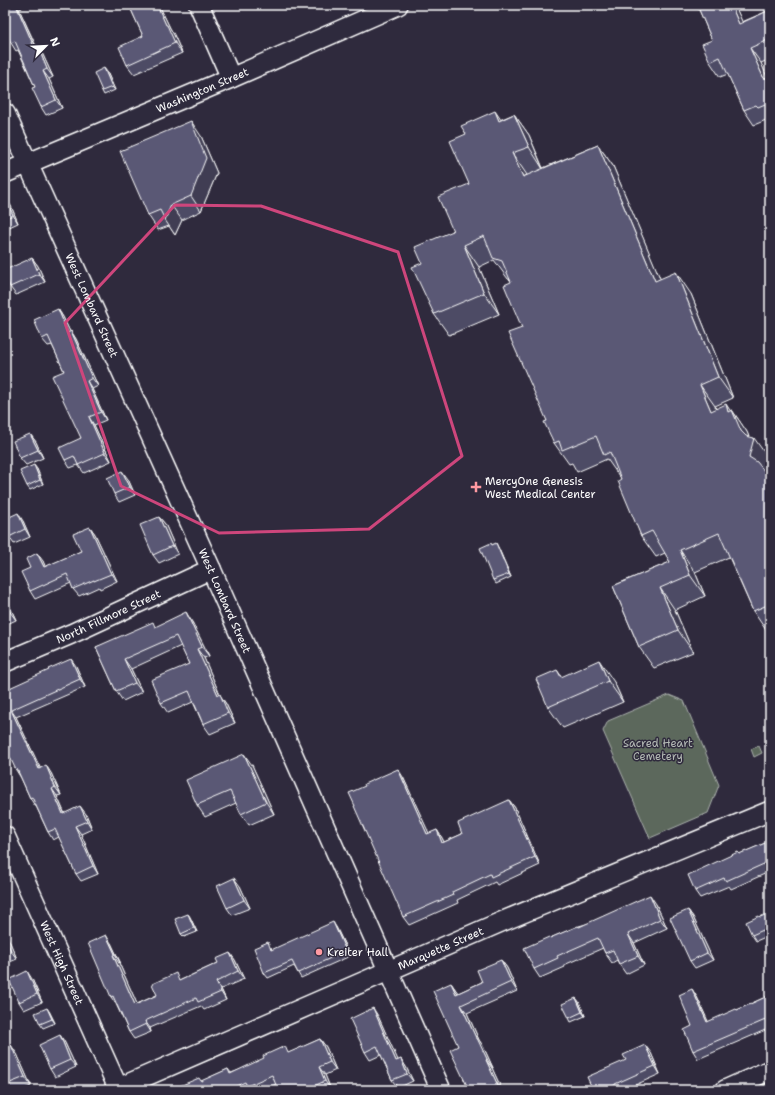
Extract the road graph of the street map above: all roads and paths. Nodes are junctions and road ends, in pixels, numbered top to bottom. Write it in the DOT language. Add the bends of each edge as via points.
graph roads {
  1 [pos="199,5"];
  2 [pos="398,5"];
  3 [pos="231,78"];
  4 [pos="5,113"];
  5 [pos="28,164"];
  6 [pos="5,173"];
  7 [pos="211,570"];
  8 [pos="5,662"];
  9 [pos="770,812"];
  10 [pos="5,836"];
  11 [pos="389,970"];
  12 [pos="770,1070"];
  13 [pos="117,1089"];
  14 [pos="441,1090"];
  15 [pos="725,1090"];
  1 -- 3 [label="street"];
  2 -- 3 [label="street, Washington Street"];
  3 -- 5 [label="street, Washington Street"];
  4 -- 5 [label="street, West Lombard Street"];
  5 -- 6 [label="street, Washington Street"];
  5 -- 7 [label="street, West Lombard Street"];
  7 -- 8 [label="street, North Fillmore Street"];
  7 -- 11 [label="street, West Lombard Street"];
  9 -- 11 [label="street, Marquette Street"];
  10 -- 13 [label="street, West High Street"];
  11 -- 13 [label="street, Marquette Street"];
  11 -- 14 [label="street, West Lombard Street"];
  12 -- 15 [label="street"];
}
